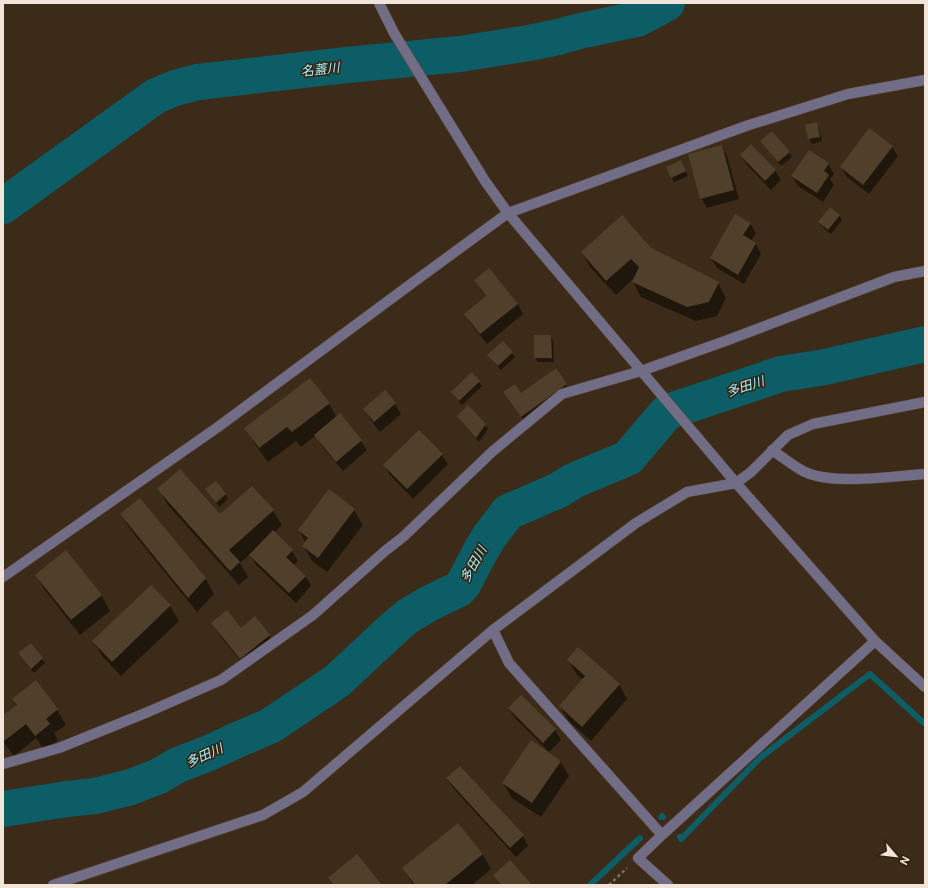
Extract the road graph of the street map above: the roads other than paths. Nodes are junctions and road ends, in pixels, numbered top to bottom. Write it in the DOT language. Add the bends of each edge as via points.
graph roads {
  1 [pos="379,3"];
  2 [pos="925,80"];
  3 [pos="508,213"];
  4 [pos="925,271"];
  5 [pos="641,371"];
  6 [pos="925,402"];
  7 [pos="772,450"];
  8 [pos="925,474"];
  9 [pos="736,483"];
  10 [pos="3,577"];
  11 [pos="493,630"];
  12 [pos="874,641"];
  13 [pos="925,687"];
  14 [pos="3,764"];
  15 [pos="662,835"];
  16 [pos="53,885"];
  17 [pos="668,885"];
  1 -- 3 [label="street" via="419,74 485,181"];
  2 -- 3 [label="street" via="848,94 746,126"];
  3 -- 5 [label="street"];
  3 -- 10 [label="street" via="218,427"];
  4 -- 5 [label="street" via="894,277"];
  5 -- 9 [label="street"];
  5 -- 14 [label="street" via="562,394 493,451 403,537 313,615 220,680 59,748"];
  6 -- 7 [label="street" via="813,424 788,435"];
  7 -- 8 [label="street" via="804,471 823,477 856,479"];
  7 -- 9 [label="street" via="751,472"];
  9 -- 11 [label="street" via="687,492 636,523"];
  9 -- 12 [label="street"];
  11 -- 15 [label="street" via="509,663"];
  11 -- 16 [label="street" via="303,792 263,815"];
  12 -- 13 [label="street"];
  12 -- 15 [label="street"];
  15 -- 17 [label="street" via="638,858"];
}
